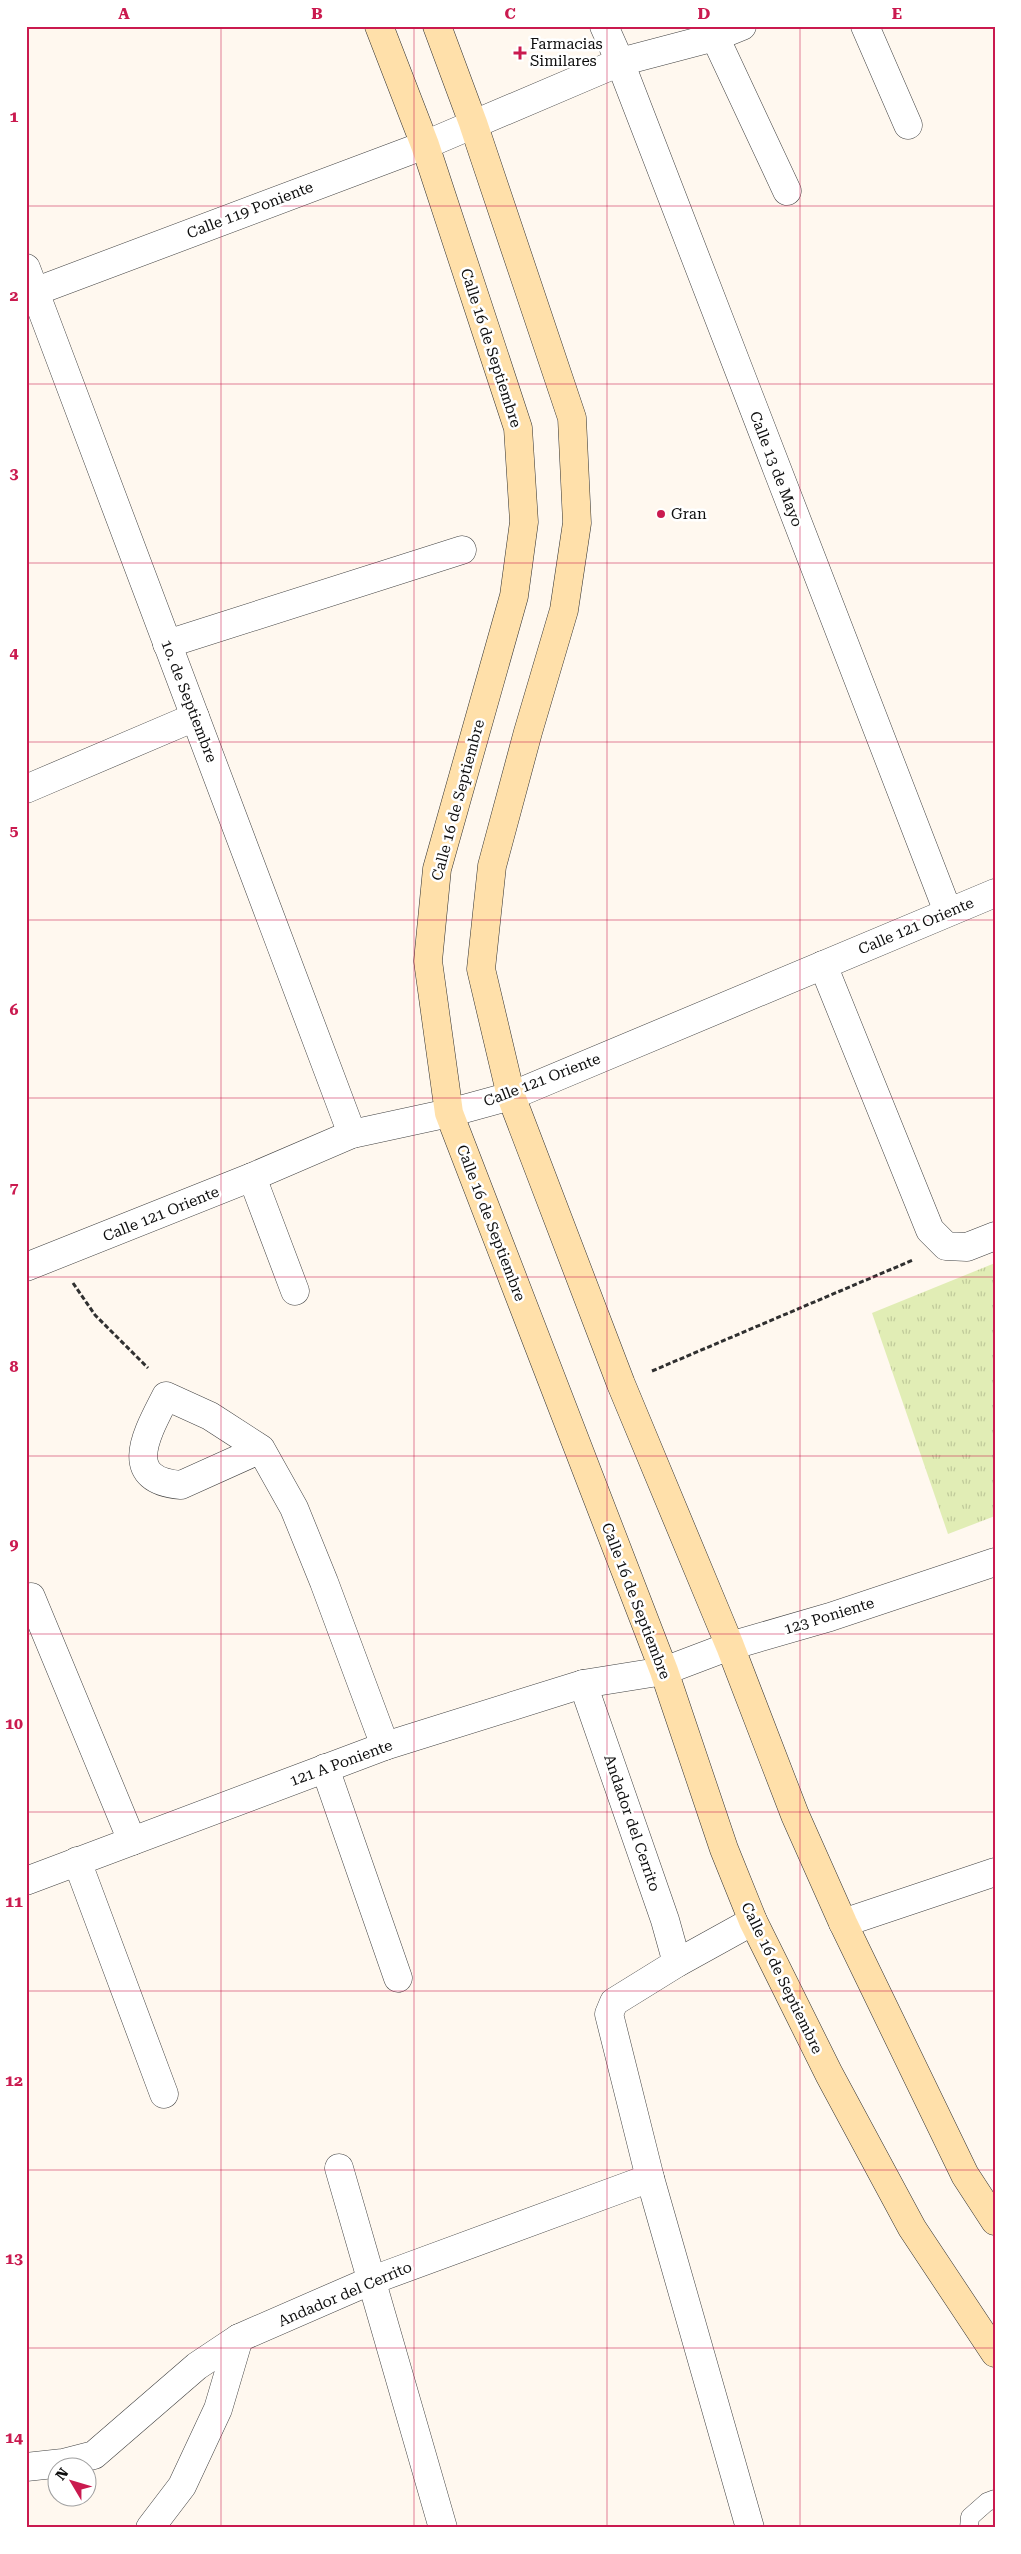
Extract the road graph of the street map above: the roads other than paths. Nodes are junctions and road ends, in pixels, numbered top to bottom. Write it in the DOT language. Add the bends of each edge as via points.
graph roads {
  1 [pos="379,26"];
  2 [pos="437,26"];
  3 [pos="604,26"];
  4 [pos="742,26"];
  5 [pos="865,26"];
  6 [pos="715,37"];
  7 [pos="620,62"];
  8 [pos="473,123"];
  9 [pos="908,125"];
  10 [pos="425,144"];
  11 [pos="787,191"];
  12 [pos="29,285"];
  13 [pos="462,550"];
  14 [pos="167,644"];
  15 [pos="195,717"];
  16 [pos="26,789"];
  17 [pos="995,893"];
  18 [pos="948,912"];
  19 [pos="823,965"];
  20 [pos="511,1096"];
  21 [pos="449,1113"];
  22 [pos="352,1134"];
  23 [pos="252,1177"];
  24 [pos="995,1236"];
  25 [pos="26,1267"];
  26 [pos="295,1291"];
  27 [pos="262,1449"];
  28 [pos="995,1562"];
  29 [pos="30,1597"];
  30 [pos="730,1646"];
  31 [pos="664,1671"];
  32 [pos="583,1684"];
  33 [pos="385,1746"];
  34 [pos="325,1768"];
  35 [pos="132,1840"];
  36 [pos="77,1861"];
  37 [pos="995,1872"];
  38 [pos="26,1881"];
  39 [pos="753,1922"];
  40 [pos="843,1923"];
  41 [pos="677,1963"];
  42 [pos="398,1978"];
  43 [pos="164,2094"];
  44 [pos="339,2168"];
  45 [pos="650,2178"];
  46 [pos="995,2222"];
  47 [pos="370,2281"];
  48 [pos="239,2338"];
  49 [pos="995,2352"];
  50 [pos="26,2467"];
  51 [pos="995,2499"];
  52 [pos="150,2528"];
  53 [pos="443,2528"];
  54 [pos="750,2528"];
  55 [pos="969,2528"];
  1 -- 10 [label="main road, Calle 16 de Septiembre"];
  2 -- 8 [label="main road"];
  3 -- 7 [label="street, Calle 13 de Mayo"];
  4 -- 6 [label="street, Calle 119 Poniente"];
  5 -- 9 [label="street"];
  6 -- 7 [label="street, Calle 119 Poniente"];
  6 -- 11 [label="street"];
  7 -- 8 [label="street, Calle 119 Poniente"];
  7 -- 18 [label="street, Calle 13 de Mayo"];
  8 -- 10 [label="street, Calle 119 Poniente"];
  8 -- 20 [label="main road" via="572,418 577,523 564,610 492,866 481,969"];
  10 -- 12 [label="street, Calle 119 Poniente"];
  10 -- 21 [label="main road, Calle 16 de Septiembre" via="518,428 524,522 514,596 438,869 428,960"];
  12 -- 14 [label="street, 1o. de Septiembre"];
  13 -- 14 [label="street"];
  14 -- 15 [label="street, 1o. de Septiembre"];
  15 -- 16 [label="street"];
  15 -- 22 [label="street, 1o. de Septiembre"];
  17 -- 18 [label="street, Calle 121 Oriente"];
  18 -- 19 [label="street, Calle 121 Oriente"];
  19 -- 20 [label="street, Calle 121 Oriente"];
  19 -- 24 [label="street" via="930,1230 946,1246 967,1248"];
  20 -- 21 [label="street, Calle 121 Oriente"];
  20 -- 30 [label="main road" via="621,1384"];
  21 -- 22 [label="street, Calle 121 Oriente"];
  21 -- 31 [label="main road, Calle 16 de Septiembre"];
  22 -- 23 [label="street, Calle 121 Oriente"];
  23 -- 25 [label="street, Calle 121 Oriente"];
  23 -- 26 [label="street"];
  27 -- 27 [label="street" via="181,1486 153,1477 142,1463 143,1440 166,1396 210,1416"];
  27 -- 33 [label="street" via="294,1508"];
  28 -- 30 [label="street, 123 Poniente" via="830,1617"];
  29 -- 35 [label="street"];
  30 -- 31 [label="street, 123 Poniente"];
  30 -- 40 [label="main road" via="795,1815"];
  31 -- 32 [label="street, 121 A Poniente"];
  31 -- 39 [label="main road, Calle 16 de Septiembre" via="724,1849"];
  32 -- 33 [label="street, 121 A Poniente"];
  32 -- 41 [label="street, Andador del Cerrito" via="666,1920"];
  33 -- 34 [label="street, 121 A Poniente"];
  34 -- 35 [label="street, 121 A Poniente"];
  34 -- 42 [label="street"];
  35 -- 36 [label="street, 121 A Poniente"];
  36 -- 38 [label="street, 121 A Poniente"];
  36 -- 43 [label="street"];
  37 -- 40 [label="street"];
  39 -- 41 [label="street"];
  39 -- 49 [label="main road, Calle 16 de Septiembre" via="829,2074 912,2228"];
  40 -- 46 [label="main road" via="965,2175"];
  41 -- 45 [label="street" via="614,2002 609,2014"];
  44 -- 47 [label="street"];
  45 -- 47 [label="street, Andador del Cerrito"];
  45 -- 54 [label="street"];
  47 -- 48 [label="street, Andador del Cerrito"];
  47 -- 53 [label="street"];
  48 -- 50 [label="street, Andador del Cerrito" via="197,2366 94,2455"];
  48 -- 52 [label="street" via="218,2409 182,2486"];
  51 -- 55 [label="lane" via="970,2517"];
}
